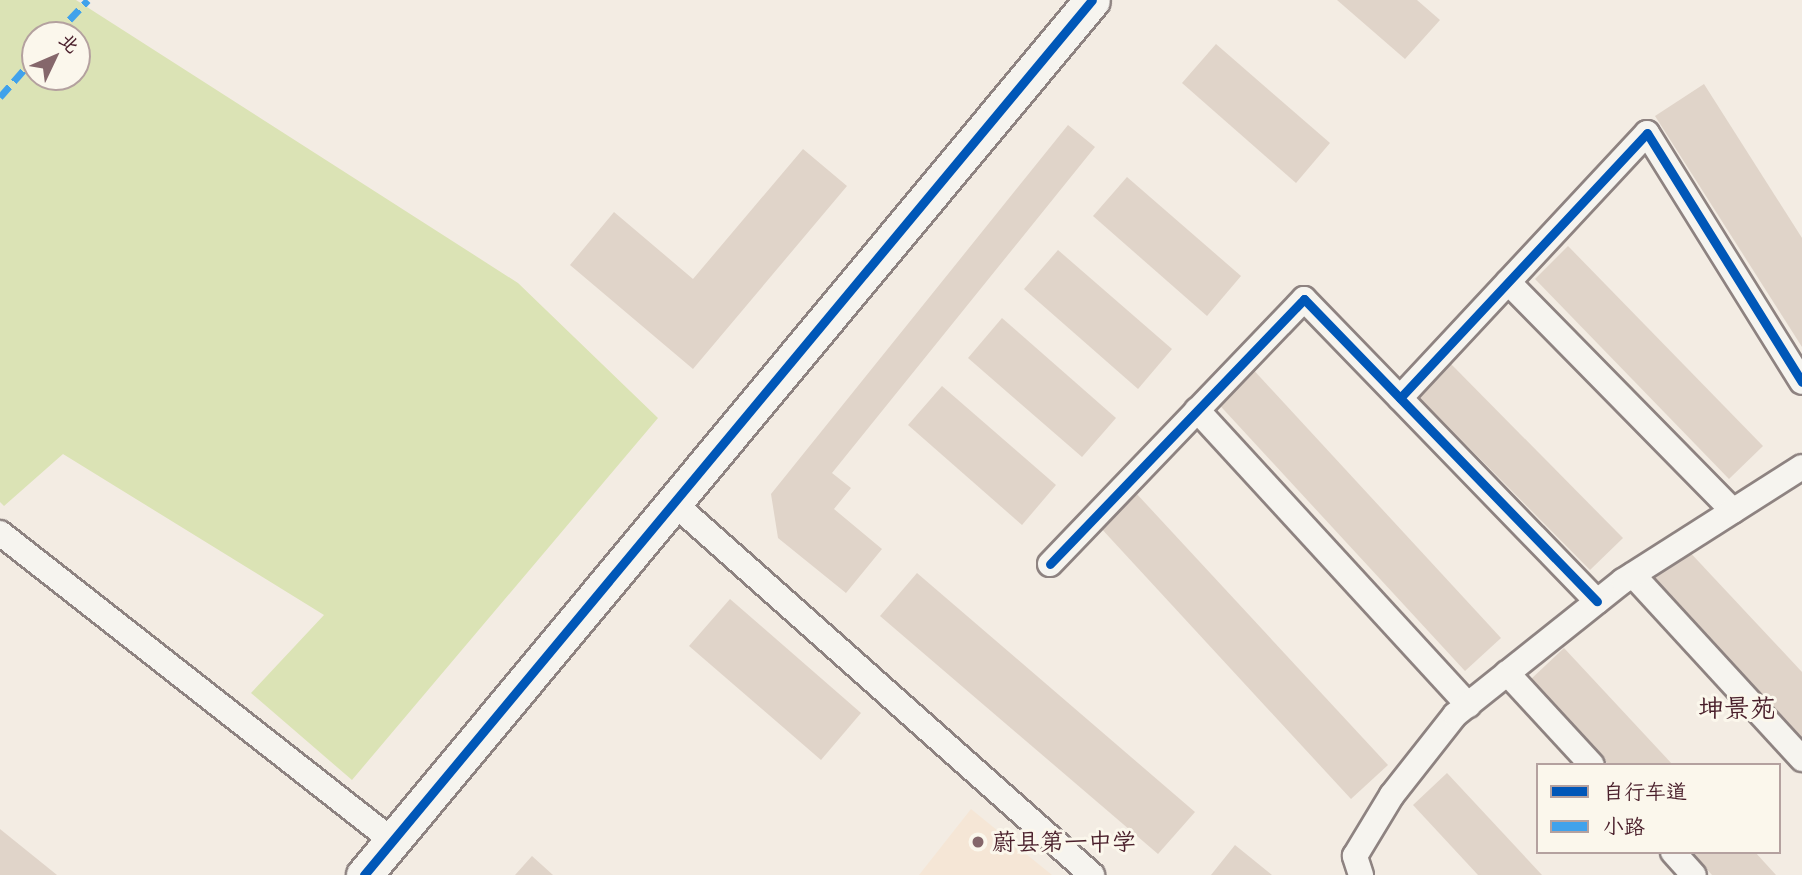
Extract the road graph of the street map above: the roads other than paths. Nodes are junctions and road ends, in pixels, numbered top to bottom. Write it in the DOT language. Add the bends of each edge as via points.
graph roads {
  1 [pos="1092,0"];
  2 [pos="1508,282"];
  3 [pos="1802,382"];
  4 [pos="1400,398"];
  5 [pos="1197,410"];
  6 [pos="1802,467"];
  7 [pos="676,505"];
  8 [pos="1732,511"];
  9 [pos="0,533"];
  10 [pos="1050,564"];
  11 [pos="1633,575"];
  12 [pos="1597,601"];
  13 [pos="1507,673"];
  14 [pos="1468,705"];
  15 [pos="1802,759"];
  16 [pos="1590,763"];
  17 [pos="392,840"];
  18 [pos="1675,854"];
  19 [pos="364,875"];
  20 [pos="1092,875"];
  21 [pos="1361,875"];
  22 [pos="1694,875"];
  1 -- 7 [label="street"];
  2 -- 3 [label="street" via="1647,133"];
  2 -- 4 [label="street"];
  2 -- 8 [label="street"];
  4 -- 5 [label="street" via="1304,299"];
  4 -- 12 [label="street"];
  5 -- 10 [label="street"];
  5 -- 14 [label="street"];
  6 -- 8 [label="street"];
  7 -- 17 [label="street"];
  7 -- 20 [label="street"];
  8 -- 11 [label="street"];
  9 -- 17 [label="street"];
  11 -- 12 [label="street"];
  11 -- 15 [label="street"];
  12 -- 13 [label="street"];
  13 -- 14 [label="street"];
  13 -- 16 [label="street"];
  14 -- 21 [label="street" via="1392,794 1355,856"];
  17 -- 19 [label="street"];
  18 -- 22 [label="street"];
}
